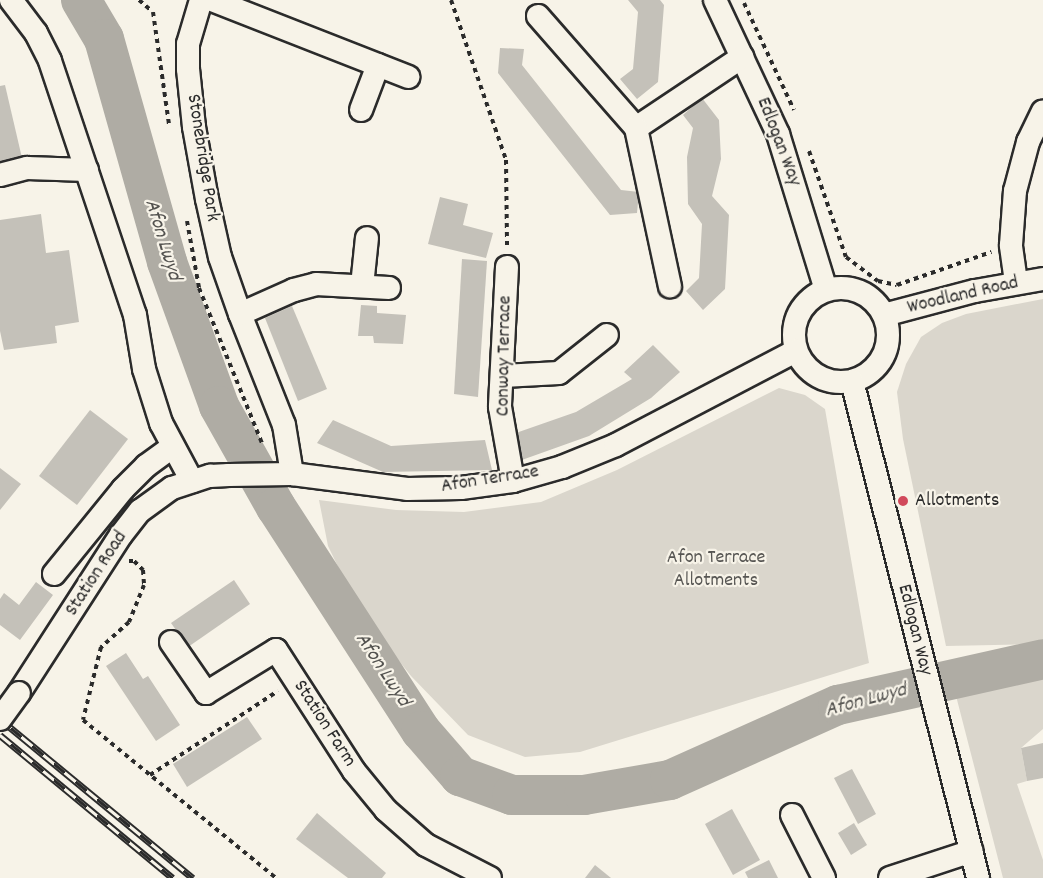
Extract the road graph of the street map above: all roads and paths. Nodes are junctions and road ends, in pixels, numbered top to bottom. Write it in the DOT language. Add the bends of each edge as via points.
graph roads {
  1 [pos="11,0"];
  2 [pos="201,0"];
  3 [pos="212,0"];
  4 [pos="451,0"];
  5 [pos="715,0"];
  6 [pos="742,0"];
  7 [pos="538,16"];
  8 [pos="742,57"];
  9 [pos="378,65"];
  10 [pos="408,77"];
  11 [pos="361,110"];
  12 [pos="1043,111"];
  13 [pos="795,112"];
  14 [pos="636,128"];
  15 [pos="807,146"];
  16 [pos="87,170"];
  17 [pos="0,175"];
  18 [pos="367,238"];
  19 [pos="1011,245"];
  20 [pos="507,267"];
  21 [pos="1043,279"];
  22 [pos="1016,282"];
  23 [pos="670,285"];
  24 [pos="362,286"];
  25 [pos="389,288"];
  26 [pos="826,290"];
  27 [pos="240,314"];
  28 [pos="884,315"];
  29 [pos="607,335"];
  30 [pos="796,351"];
  31 [pos="503,376"];
  32 [pos="852,381"];
  33 [pos="172,447"];
  34 [pos="284,474"];
  35 [pos="229,475"];
  36 [pos="192,481"];
  37 [pos="513,481"];
  38 [pos="104,561"];
  39 [pos="54,574"];
  40 [pos="171,642"];
  41 [pos="295,680"];
  42 [pos="0,719"];
  43 [pos="150,775"];
  44 [pos="792,815"];
  45 [pos="972,851"];
  46 [pos="276,878"];
  47 [pos="490,878"];
  48 [pos="824,878"];
  49 [pos="890,878"];
  50 [pos="978,878"];
  1 -- 16 [label="street" via="36,33 50,61"];
  2 -- 27 [label="street, Stonebridge Park" via="188,44 194,127 220,257"];
  3 -- 9 [label="street"];
  4 -- 20 [label="path" via="506,160"];
  5 -- 8 [label="street, Edlogan Way"];
  6 -- 13 [label="path"];
  7 -- 14 [label="street"];
  8 -- 14 [label="street"];
  8 -- 26 [label="street, Edlogan Way" via="778,134"];
  9 -- 10 [label="street"];
  9 -- 11 [label="street"];
  12 -- 19 [label="street" via="1028,142 1014,192"];
  14 -- 23 [label="street"];
  15 -- 19 [label="path" via="846,257 878,281 897,285"];
  16 -- 17 [label="street" via="27,168"];
  16 -- 33 [label="street" via="135,315 144,369"];
  18 -- 24 [label="street"];
  19 -- 22 [label="street"];
  20 -- 31 [label="street, Conway Terrace"];
  21 -- 22 [label="street, Woodland Road"];
  22 -- 28 [label="street, Woodland Road"];
  24 -- 25 [label="street"];
  24 -- 27 [label="street" via="316,284"];
  26 -- 28 [label="street" via="843,287 860,292 874,301"];
  26 -- 30 [label="street" via="810,299 799,314 794,333"];
  27 -- 34 [label="street, Stonebridge Park" via="284,425"];
  28 -- 32 [label="street" via="888,335 884,356 871,372"];
  29 -- 31 [label="street" via="559,373"];
  30 -- 32 [label="street" via="805,366 819,377 835,382"];
  30 -- 37 [label="street, Afon Terrace" via="616,445"];
  31 -- 37 [label="street, Conway Terrace" via="500,407"];
  32 -- 45 [label="street, Edlogan Way"];
  33 -- 36 [label="street"];
  33 -- 39 [label="street" via="123,489"];
  34 -- 35 [label="street, Afon Terrace"];
  34 -- 37 [label="street, Afon Terrace" via="407,489 461,488"];
  35 -- 36 [label="street, Station Road"];
  36 -- 38 [label="street, Station Road" via="172,488 140,511"];
  38 -- 42 [label="street, Station Road, bridge"];
  38 -- 43 [label="path" via="134,561 143,570 144,585 129,622 101,647 83,720"];
  40 -- 41 [label="street, Station Farm" via="206,693 276,650"];
  41 -- 43 [label="path"];
  41 -- 47 [label="street, Station Farm" via="354,771 387,810 426,845"];
  43 -- 46 [label="path"];
  44 -- 48 [label="street"];
  45 -- 49 [label="street"];
  45 -- 50 [label="street, Edlogan Way"];
}
